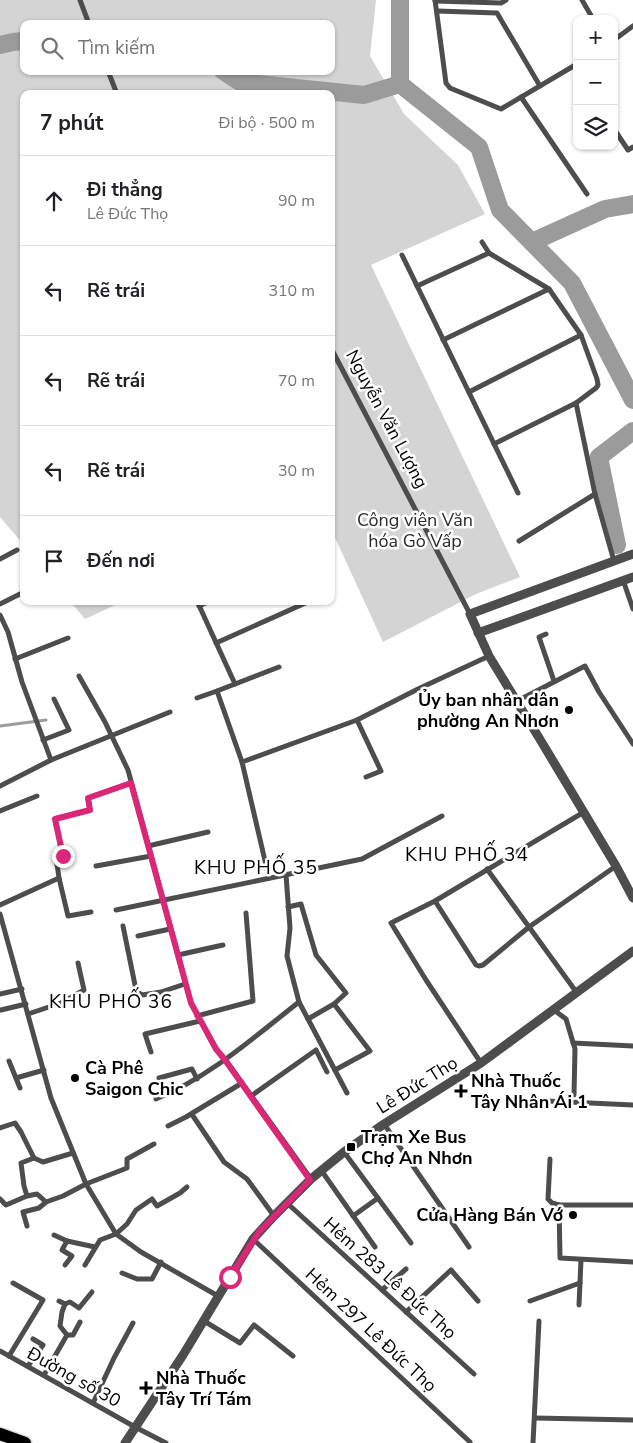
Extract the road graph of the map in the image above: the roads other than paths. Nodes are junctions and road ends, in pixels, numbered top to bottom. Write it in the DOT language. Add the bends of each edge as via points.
graph roads {
  1 [pos="80,0"];
  2 [pos="435,0"];
  3 [pos="582,0"];
  4 [pos="503,1"];
  5 [pos="437,11"];
  6 [pos="497,12"];
  7 [pos="591,15"];
  8 [pos="88,20"];
  9 [pos="633,26"];
  10 [pos="618,37"];
  11 [pos="573,66"];
  12 [pos="110,75"];
  13 [pos="540,86"];
  14 [pos="115,90"];
  15 [pos="521,97"];
  16 [pos="618,135"];
  17 [pos="633,147"];
  18 [pos="588,194"];
  19 [pos="482,242"];
  20 [pos="489,253"];
  21 [pos="402,255"];
  22 [pos="417,286"];
  23 [pos="549,288"];
  24 [pos="581,335"];
  25 [pos="443,340"];
  26 [pos="335,356"];
  27 [pos="469,392"];
  28 [pos="576,402"];
  29 [pos="494,444"];
  30 [pos="518,493"];
  31 [pos="595,494"];
  32 [pos="519,541"];
  33 [pos="17,550"];
  34 [pos="633,554"];
  35 [pos="0,559"];
  36 [pos="614,561"];
  37 [pos="633,576"];
  38 [pos="623,580"];
  39 [pos="20,594"];
  40 [pos="0,604"];
  41 [pos="198,605"];
  42 [pos="301,605"];
  43 [pos="633,609"];
  44 [pos="470,614"];
  45 [pos="0,615"];
  46 [pos="478,633"];
  47 [pos="546,634"];
  48 [pos="68,638"];
  49 [pos="216,643"];
  50 [pos="489,656"];
  51 [pos="15,659"];
  52 [pos="279,667"];
  53 [pos="79,676"];
  54 [pos="554,682"];
  55 [pos="235,684"];
  56 [pos="217,691"];
  57 [pos="197,698"];
  58 [pos="54,699"];
  59 [pos="518,701"];
  60 [pos="170,712"];
  61 [pos="357,720"];
  62 [pos="112,736"];
  63 [pos="44,740"];
  64 [pos="633,744"];
  65 [pos="51,760"];
  66 [pos="242,762"];
  67 [pos="366,777"];
  68 [pos="131,783"];
  69 [pos="0,786"];
  70 [pos="37,796"];
  71 [pos="0,811"];
  72 [pos="584,812"];
  73 [pos="442,816"];
  74 [pos="208,832"];
  75 [pos="148,846"];
  76 [pos="151,856"];
  77 [pos="96,866"];
  78 [pos="616,866"];
  79 [pos="487,869"];
  80 [pos="286,875"];
  81 [pos="59,878"];
  82 [pos="269,878"];
  83 [pos="633,898"];
  84 [pos="163,901"];
  85 [pos="435,901"];
  86 [pos="0,904"];
  87 [pos="288,907"];
  88 [pos="116,910"];
  89 [pos="91,912"];
  90 [pos="246,913"];
  91 [pos="0,914"];
  92 [pos="123,926"];
  93 [pos="529,926"];
  94 [pos="170,928"];
  95 [pos="138,936"];
  96 [pos="223,945"];
  97 [pos="633,951"];
  98 [pos="178,955"];
  99 [pos="78,963"];
  100 [pos="185,984"];
  101 [pos="22,989"];
  102 [pos="577,993"];
  103 [pos="0,994"];
  104 [pos="299,1002"];
  105 [pos="26,1004"];
  106 [pos="334,1004"];
  107 [pos="0,1010"];
  108 [pos="554,1010"];
  109 [pos="28,1014"];
  110 [pos="308,1018"];
  111 [pos="198,1019"];
  112 [pos="573,1043"];
  113 [pos="633,1046"];
  114 [pos="151,1052"];
  115 [pos="225,1060"];
  116 [pos="9,1061"];
  117 [pos="481,1064"];
  118 [pos="44,1070"];
  119 [pos="335,1070"];
  120 [pos="327,1072"];
  121 [pos="16,1078"];
  122 [pos="159,1078"];
  123 [pos="197,1079"];
  124 [pos="242,1083"];
  125 [pos="20,1088"];
  126 [pos="347,1093"];
  127 [pos="574,1095"];
  128 [pos="251,1096"];
  129 [pos="156,1099"];
  130 [pos="547,1101"];
  131 [pos="633,1105"];
  132 [pos="193,1116"];
  133 [pos="384,1124"];
  134 [pos="168,1126"];
  135 [pos="0,1128"];
  136 [pos="154,1144"];
  137 [pos="344,1152"];
  138 [pos="73,1153"];
  139 [pos="34,1158"];
  140 [pos="550,1159"];
  141 [pos="321,1170"];
  142 [pos="310,1180"];
  143 [pos="86,1184"];
  144 [pos="187,1187"];
  145 [pos="27,1196"];
  146 [pos="378,1198"];
  147 [pos="0,1199"];
  148 [pos="46,1202"];
  149 [pos="287,1203"];
  150 [pos="559,1204"];
  151 [pos="633,1205"];
  152 [pos="274,1216"];
  153 [pos="353,1216"];
  154 [pos="27,1226"];
  155 [pos="116,1234"];
  156 [pos="54,1235"];
  157 [pos="253,1239"];
  158 [pos="67,1241"];
  159 [pos="411,1243"];
  160 [pos="95,1246"];
  161 [pos="375,1247"];
  162 [pos="469,1247"];
  163 [pos="581,1260"];
  164 [pos="161,1262"];
  165 [pos="633,1262"];
  166 [pos="65,1265"];
  167 [pos="85,1265"];
  168 [pos="406,1269"];
  169 [pos="122,1273"];
  170 [pos="13,1283"];
  171 [pos="580,1283"];
  172 [pos="382,1290"];
  173 [pos="92,1292"];
  174 [pos="218,1296"];
  175 [pos="530,1301"];
  176 [pos="478,1302"];
  177 [pos="579,1305"];
  178 [pos="406,1312"];
  179 [pos="204,1321"];
  180 [pos="540,1321"];
  181 [pos="80,1322"];
  182 [pos="133,1323"];
  183 [pos="67,1335"];
  184 [pos="33,1339"];
  185 [pos="0,1351"];
  186 [pos="9,1356"];
  187 [pos="293,1356"];
  188 [pos="28,1366"];
  189 [pos="474,1374"];
  190 [pos="44,1375"];
  191 [pos="93,1403"];
  192 [pos="535,1418"];
  193 [pos="633,1420"];
  194 [pos="135,1427"];
  195 [pos="0,1434"];
  196 [pos="470,1442"];
  197 [pos="25,1443"];
  198 [pos="125,1443"];
  199 [pos="166,1443"];
  200 [pos="533,1443"];
  1 -- 8 [label="street"];
  2 -- 4 [label="street"];
  2 -- 5 [label="street"];
  3 -- 7 [label="street"];
  4 -- 6 [label="street"];
  5 -- 6 [label="street"];
  5 -- 15 [label="street" via="446,82 450,88 501,109"];
  6 -- 13 [label="street"];
  9 -- 10 [label="street"];
  11 -- 13 [label="street"];
  12 -- 14 [label="street"];
  13 -- 15 [label="street"];
  15 -- 18 [label="street"];
  16 -- 17 [label="street" via="628,150"];
  19 -- 20 [label="street"];
  20 -- 22 [label="street"];
  20 -- 23 [label="street"];
  21 -- 22 [label="street"];
  22 -- 25 [label="street"];
  23 -- 24 [label="street"];
  23 -- 25 [label="street"];
  24 -- 27 [label="street"];
  24 -- 28 [label="street" via="598,385"];
  25 -- 27 [label="street"];
  26 -- 44 [label="street, Nguyễn Văn Lượng"];
  27 -- 29 [label="street"];
  28 -- 29 [label="street"];
  28 -- 31 [label="street"];
  29 -- 30 [label="street"];
  31 -- 32 [label="street"];
  31 -- 36 [label="street"];
  33 -- 35 [label="street"];
  34 -- 36 [label="street"];
  36 -- 44 [label="street"];
  37 -- 38 [label="street"];
  38 -- 43 [label="street"];
  38 -- 46 [label="street"];
  39 -- 40 [label="street"];
  41 -- 49 [label="street"];
  42 -- 49 [label="street"];
  44 -- 46 [label="street, Nguyễn Văn Lượng"];
  45 -- 51 [label="street"];
  46 -- 50 [label="street, Nguyễn Văn Lượng"];
  47 -- 54 [label="street" via="539,637"];
  48 -- 51 [label="street"];
  49 -- 55 [label="street"];
  50 -- 59 [label="street, Nguyễn Văn Lượng"];
  50 -- 61 [label="street"];
  51 -- 63 [label="street"];
  52 -- 55 [label="street"];
  53 -- 62 [label="street"];
  54 -- 59 [label="street"];
  54 -- 64 [label="street" via="586,666"];
  55 -- 56 [label="street"];
  56 -- 57 [label="street"];
  56 -- 66 [label="street"];
  58 -- 63 [label="street" via="69,730"];
  59 -- 72 [label="street, Nguyễn Văn Lượng"];
  60 -- 62 [label="street"];
  61 -- 66 [label="street"];
  61 -- 67 [label="street" via="381,771"];
  62 -- 65 [label="street"];
  62 -- 68 [label="street"];
  63 -- 65 [label="street"];
  65 -- 69 [label="street"];
  66 -- 82 [label="street"];
  68 -- 75 [label="street"];
  68 -- 81 [label="street" via="88,798 90,810 55,819 63,856 56,857"];
  70 -- 71 [label="street"];
  72 -- 78 [label="street, Nguyễn Văn Lượng"];
  72 -- 79 [label="street"];
  73 -- 80 [label="street" via="362,859"];
  74 -- 75 [label="street"];
  75 -- 76 [label="street"];
  76 -- 77 [label="street"];
  76 -- 84 [label="street"];
  78 -- 83 [label="street, Nguyễn Văn Lượng"];
  78 -- 93 [label="street"];
  79 -- 85 [label="street"];
  79 -- 93 [label="street"];
  80 -- 82 [label="street"];
  80 -- 87 [label="street"];
  81 -- 86 [label="street"];
  81 -- 89 [label="street" via="68,916"];
  82 -- 84 [label="street"];
  84 -- 88 [label="street"];
  84 -- 94 [label="street"];
  85 -- 93 [label="street" via="479,966"];
  85 -- 117 [label="street" via="391,923"];
  87 -- 104 [label="street" via="287,956"];
  87 -- 106 [label="street" via="301,904 316,955 346,993"];
  90 -- 111 [label="street" via="253,1001"];
  91 -- 101 [label="street"];
  92 -- 100 [label="street" via="138,992 142,995 160,992"];
  93 -- 102 [label="street"];
  94 -- 95 [label="street"];
  94 -- 98 [label="street"];
  96 -- 98 [label="street"];
  97 -- 102 [label="street, Lê Đức Thọ"];
  98 -- 100 [label="street"];
  99 -- 109 [label="street" via="84,990 61,1003"];
  100 -- 111 [label="street"];
  101 -- 103 [label="street"];
  101 -- 105 [label="street"];
  102 -- 108 [label="street, Lê Đức Thọ"];
  104 -- 110 [label="street"];
  104 -- 115 [label="street"];
  105 -- 107 [label="street"];
  105 -- 109 [label="street"];
  106 -- 110 [label="street"];
  106 -- 119 [label="street" via="370,1051"];
  108 -- 112 [label="street" via="566,1019"];
  108 -- 117 [label="street, Lê Đức Thọ"];
  109 -- 118 [label="street"];
  110 -- 119 [label="street"];
  111 -- 114 [label="street" via="145,1034"];
  111 -- 115 [label="street"];
  112 -- 113 [label="street"];
  112 -- 127 [label="street"];
  115 -- 123 [label="street"];
  115 -- 124 [label="street"];
  116 -- 121 [label="street"];
  117 -- 133 [label="street, Lê Đức Thọ"];
  118 -- 121 [label="street"];
  118 -- 138 [label="street"];
  119 -- 126 [label="street"];
  120 -- 128 [label="street" via="316,1050"];
  121 -- 125 [label="street"];
  122 -- 123 [label="street" via="192,1069"];
  123 -- 129 [label="street"];
  124 -- 128 [label="street"];
  124 -- 134 [label="street"];
  128 -- 142 [label="street"];
  130 -- 131 [label="street"];
  132 -- 152 [label="street" via="224,1162 247,1179"];
  133 -- 137 [label="street, Lê Đức Thọ"];
  133 -- 162 [label="street"];
  135 -- 139 [label="street" via="15,1123"];
  136 -- 143 [label="street" via="127,1159 127,1168"];
  137 -- 141 [label="street, Lê Đức Thọ"];
  137 -- 146 [label="street"];
  138 -- 139 [label="street" via="43,1162"];
  138 -- 143 [label="street"];
  139 -- 145 [label="street" via="21,1163"];
  140 -- 150 [label="street" via="548,1199"];
  141 -- 142 [label="street, Lê Đức Thọ"];
  141 -- 153 [label="street"];
  142 -- 149 [label="street, Lê Đức Thọ"];
  143 -- 148 [label="street"];
  143 -- 155 [label="street"];
  144 -- 155 [label="street" via="157,1206 152,1198 136,1210"];
  145 -- 147 [label="street" via="6,1205"];
  145 -- 148 [label="street" via="37,1194"];
  146 -- 153 [label="street"];
  146 -- 159 [label="street"];
  148 -- 154 [label="street" via="42,1207 23,1212"];
  149 -- 152 [label="street, Lê Đức Thọ"];
  149 -- 172 [label="street, Hẻm 283 Lê Đức Thọ"];
  150 -- 151 [label="street"];
  150 -- 163 [label="street" via="560,1258"];
  152 -- 157 [label="street, Lê Đức Thọ"];
  153 -- 161 [label="street"];
  155 -- 160 [label="street" via="100,1240"];
  155 -- 164 [label="street"];
  156 -- 158 [label="street"];
  157 -- 174 [label="street, Lê Đức Thọ"];
  157 -- 196 [label="street, Hẻm 297 Lê Đức Thọ"];
  158 -- 160 [label="street"];
  158 -- 166 [label="street" via="62,1250 72,1256"];
  160 -- 167 [label="street"];
  163 -- 165 [label="street"];
  163 -- 171 [label="street"];
  164 -- 169 [label="street" via="152,1279 137,1279"];
  164 -- 174 [label="street"];
  168 -- 172 [label="street"];
  170 -- 186 [label="street" via="43,1300"];
  171 -- 175 [label="street"];
  171 -- 177 [label="street"];
  172 -- 178 [label="street, Hẻm 283 Lê Đức Thọ"];
  173 -- 183 [label="street" via="79,1308 70,1302 62,1302 60,1326"];
  174 -- 179 [label="street, Lê Đức Thọ"];
  176 -- 178 [label="street" via="451,1270"];
  178 -- 189 [label="street, Hẻm 283 Lê Đức Thọ"];
  179 -- 187 [label="street" via="240,1343 254,1325"];
  179 -- 194 [label="street, Lê Đức Thọ"];
  180 -- 192 [label="street"];
  181 -- 183 [label="street" via="73,1335"];
  182 -- 191 [label="street"];
  183 -- 190 [label="street"];
  184 -- 188 [label="street" via="43,1344"];
  185 -- 186 [label="street, Đường số 30"];
  186 -- 188 [label="street, Đường số 30"];
  188 -- 190 [label="street, Đường số 30"];
  190 -- 191 [label="street, Đường số 30"];
  191 -- 194 [label="street, Đường số 30"];
  192 -- 193 [label="street"];
  192 -- 200 [label="street"];
  194 -- 198 [label="street, Lê Đức Thọ"];
  194 -- 199 [label="street, Đường số 30"];
  195 -- 197 [label="main road"];
}
